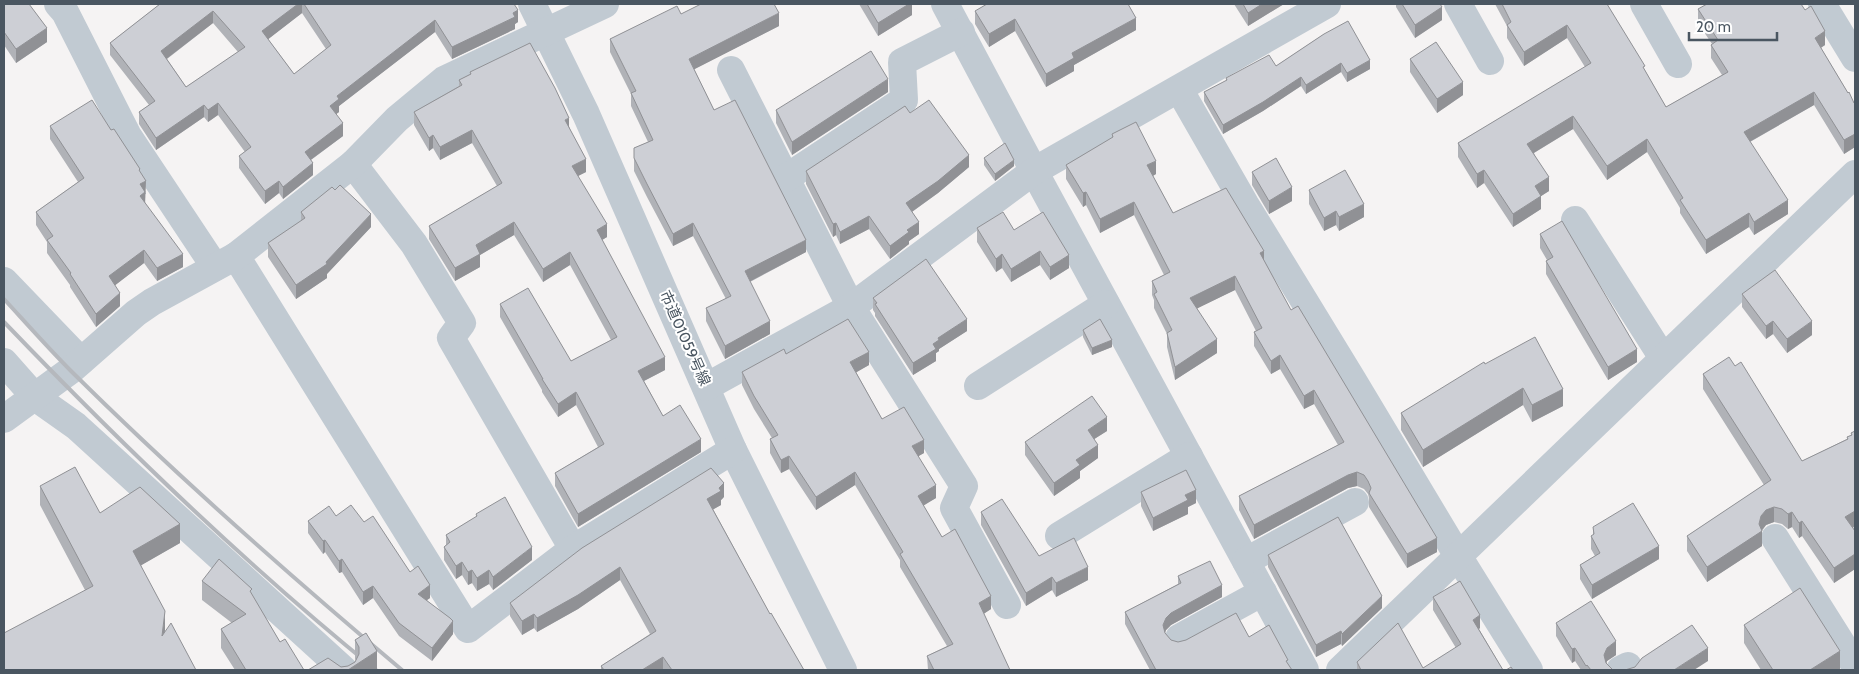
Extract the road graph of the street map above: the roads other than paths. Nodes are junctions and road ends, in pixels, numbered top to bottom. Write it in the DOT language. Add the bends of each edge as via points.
graph roads {
  1 [pos="58,4"];
  2 [pos="532,4"];
  3 [pos="605,4"];
  4 [pos="945,4"];
  5 [pos="1327,4"];
  6 [pos="1458,4"];
  7 [pos="1644,4"];
  8 [pos="1822,4"];
  9 [pos="545,31"];
  10 [pos="960,32"];
  11 [pos="1855,58"];
  12 [pos="1490,61"];
  13 [pos="1678,64"];
  14 [pos="731,70"];
  15 [pos="1179,88"];
  16 [pos="353,164"];
  17 [pos="1034,171"];
  18 [pos="1855,174"];
  19 [pos="786,178"];
  20 [pos="1575,220"];
  21 [pos="226,261"];
  22 [pos="4,281"];
  23 [pos="1106,304"];
  24 [pos="850,307"];
  25 [pos="1663,358"];
  26 [pos="4,362"];
  27 [pos="81,362"];
  28 [pos="706,386"];
  29 [pos="978,386"];
  30 [pos="35,397"];
  31 [pos="4,419"];
  32 [pos="734,450"];
  33 [pos="1189,456"];
  34 [pos="1355,502"];
  35 [pos="1059,536"];
  36 [pos="1775,538"];
  37 [pos="573,549"];
  38 [pos="1458,556"];
  39 [pos="1246,561"];
  40 [pos="1262,592"];
  41 [pos="1007,605"];
  42 [pos="1179,638"];
  43 [pos="1855,665"];
  44 [pos="344,670"];
  45 [pos="843,670"];
  46 [pos="1305,670"];
  47 [pos="1340,670"];
  48 [pos="1529,670"];
  1 -- 21 [label="street" via="128,136"];
  2 -- 9 [label="street, 市道01059号線"];
  3 -- 9 [label="street"];
  4 -- 10 [label="street"];
  5 -- 15 [label="street"];
  6 -- 12 [label="street"];
  7 -- 13 [label="street"];
  8 -- 11 [label="street"];
  9 -- 16 [label="street" via="444,80 397,119"];
  9 -- 28 [label="street, 市道01059号線" via="586,114"];
  10 -- 17 [label="street"];
  10 -- 19 [label="street" via="902,62 904,100"];
  14 -- 19 [label="street"];
  15 -- 17 [label="street"];
  15 -- 38 [label="street" via="1245,204"];
  16 -- 21 [label="street"];
  16 -- 37 [label="street" via="414,244 462,323 451,338"];
  17 -- 23 [label="street"];
  17 -- 24 [label="street"];
  18 -- 25 [label="street"];
  19 -- 24 [label="street"];
  20 -- 25 [label="street"];
  21 -- 27 [label="street" via="136,313"];
  21 -- 37 [label="street" via="468,629"];
  22 -- 27 [label="street"];
  23 -- 29 [label="street"];
  23 -- 33 [label="street"];
  24 -- 28 [label="street"];
  24 -- 41 [label="street" via="964,486 954,508"];
  25 -- 38 [label="street"];
  26 -- 30 [label="street"];
  27 -- 30 [label="street"];
  28 -- 32 [label="street, 市道01059号線"];
  30 -- 31 [label="street"];
  30 -- 44 [label="street" via="76,426"];
  32 -- 37 [label="street"];
  32 -- 45 [label="street, 市道01059号線"];
  33 -- 35 [label="street"];
  33 -- 39 [label="street"];
  34 -- 39 [label="street"];
  36 -- 43 [label="street"];
  38 -- 47 [label="street"];
  38 -- 48 [label="street"];
  39 -- 40 [label="street"];
  40 -- 42 [label="street"];
  40 -- 46 [label="street"];
}
